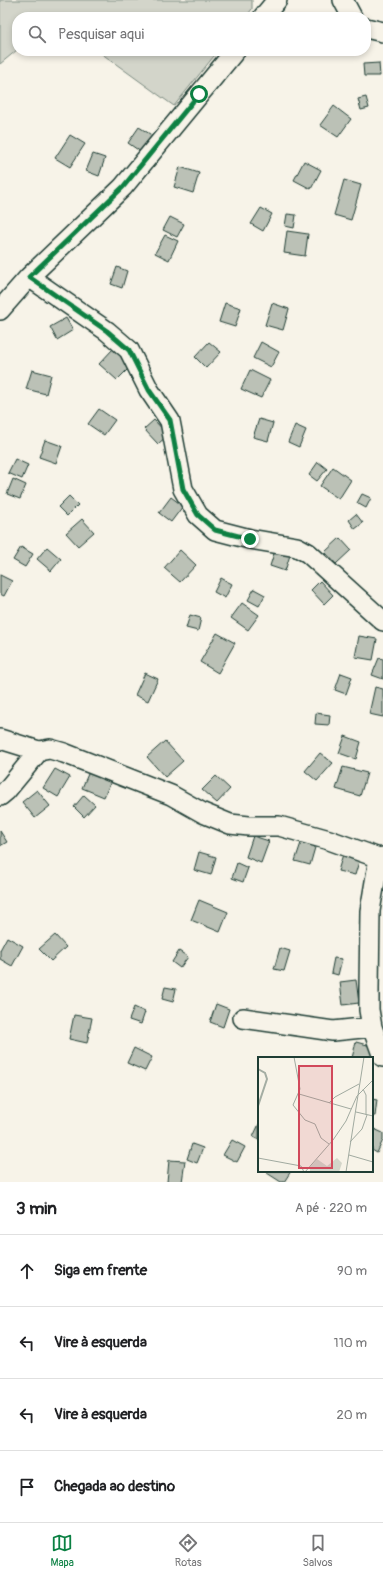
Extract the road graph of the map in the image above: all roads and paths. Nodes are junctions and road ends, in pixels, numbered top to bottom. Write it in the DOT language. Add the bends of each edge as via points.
graph roads {
  1 [pos="277,0"];
  2 [pos="343,0"];
  3 [pos="267,12"];
  4 [pos="349,12"];
  5 [pos="371,29"];
  6 [pos="383,32"];
  7 [pos="231,56"];
  8 [pos="29,277"];
  9 [pos="0,310"];
  10 [pos="383,621"];
  11 [pos="0,739"];
  12 [pos="39,751"];
  13 [pos="0,796"];
  14 [pos="381,858"];
  15 [pos="243,1018"];
  16 [pos="372,1027"];
  17 [pos="383,1057"];
  1 -- 3 [label="street"];
  2 -- 4 [label="street"];
  5 -- 6 [label="street"];
  7 -- 8 [label="street" via="123,187"];
  8 -- 9 [label="street"];
  8 -- 10 [label="street" via="107,331 129,350 149,390 170,420 183,489 198,515 215,530 297,547 308,553"];
  11 -- 12 [label="street"];
  12 -- 13 [label="street"];
  12 -- 14 [label="street" via="50,749 64,753 171,795 203,813 230,824 279,826"];
  14 -- 16 [label="street" via="370,910 368,989"];
  15 -- 16 [label="street" via="332,1031"];
  16 -- 17 [label="street"];
}
